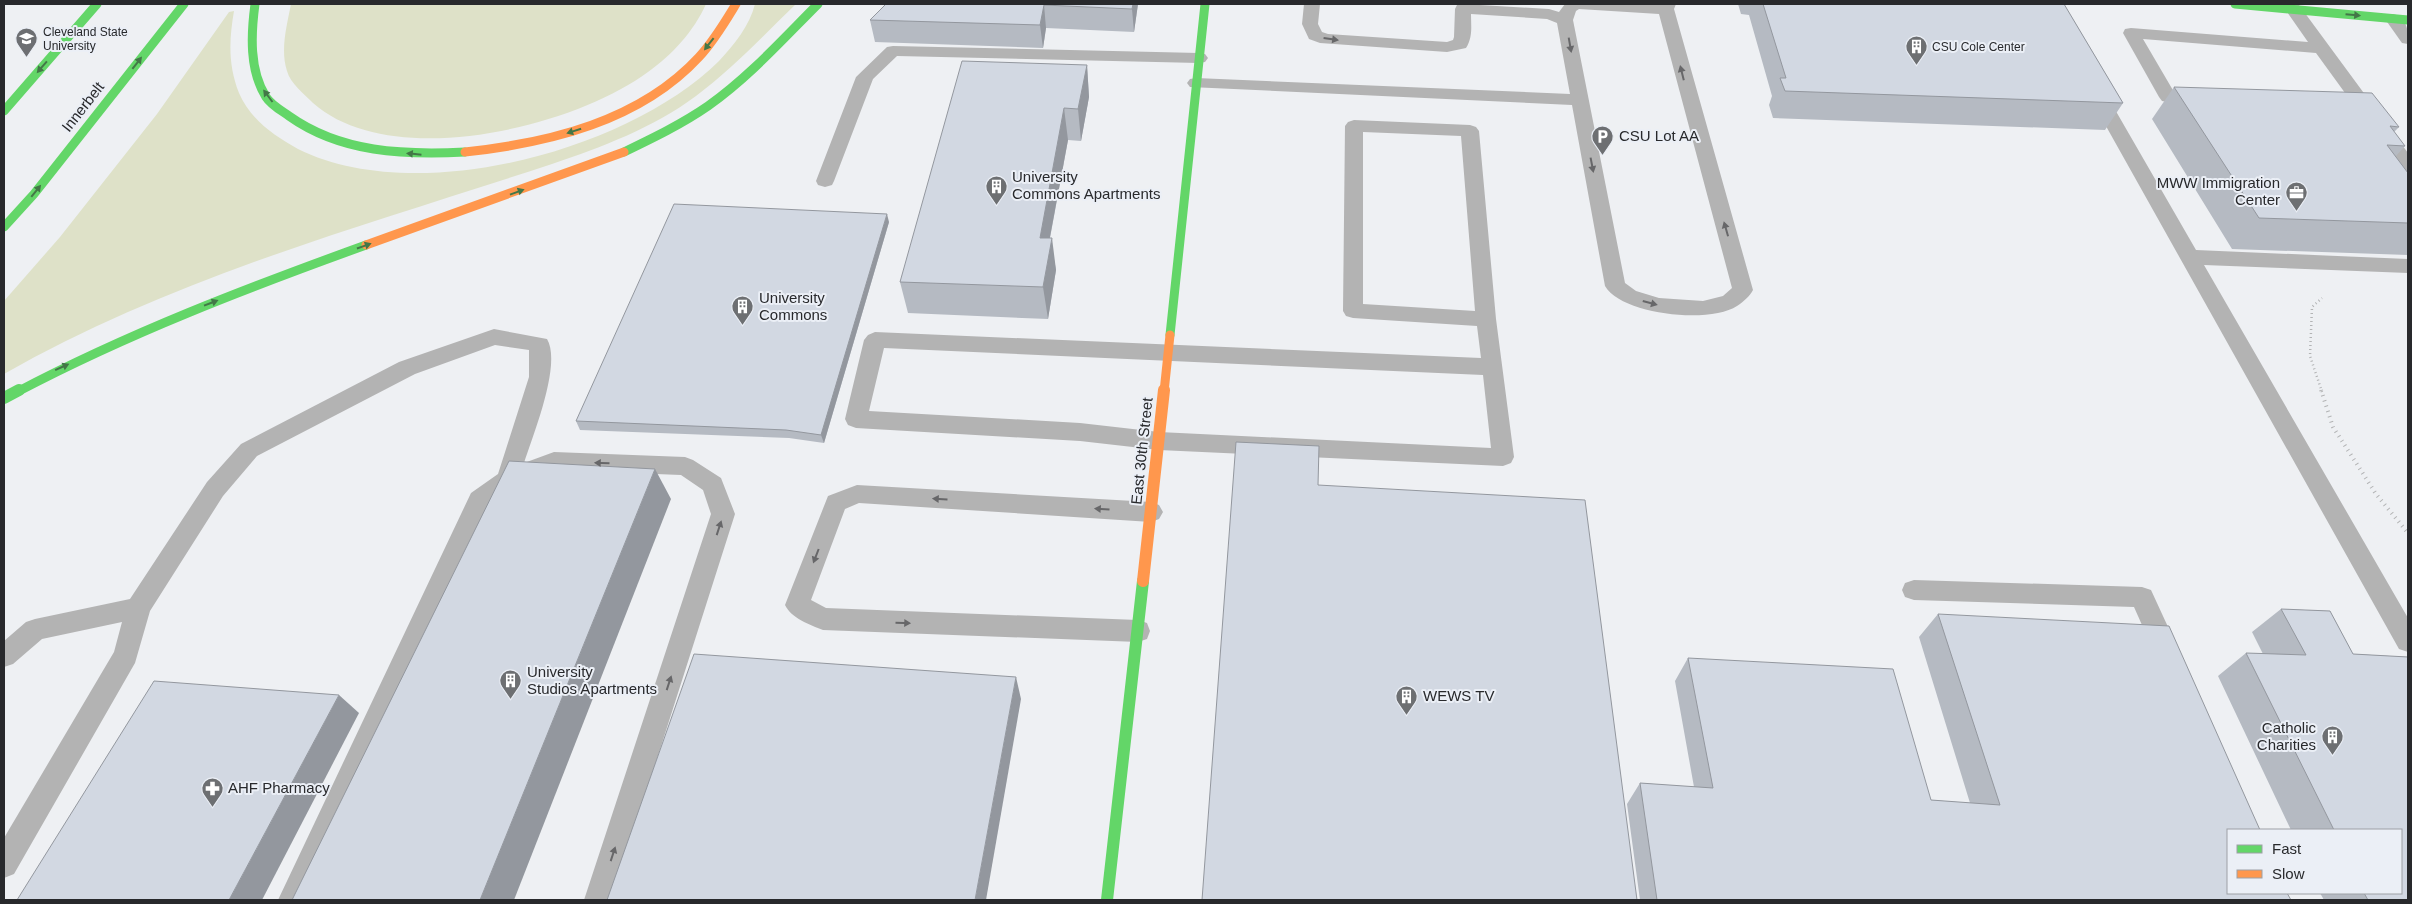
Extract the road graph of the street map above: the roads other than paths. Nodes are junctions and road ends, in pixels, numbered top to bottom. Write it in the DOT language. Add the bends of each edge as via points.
graph roads {
  1 [pos="97,4"];
  2 [pos="184,4"];
  3 [pos="255,4"];
  4 [pos="736,4"];
  5 [pos="818,4"];
  6 [pos="1206,4"];
  7 [pos="1312,4"];
  8 [pos="1576,4"];
  9 [pos="2235,4"];
  10 [pos="1461,6"];
  11 [pos="1667,6"];
  12 [pos="2293,9"];
  13 [pos="2401,19"];
  14 [pos="1565,20"];
  15 [pos="2408,38"];
  16 [pos="2322,48"];
  17 [pos="1199,58"];
  18 [pos="2086,74"];
  19 [pos="1196,83"];
  20 [pos="1580,100"];
  21 [pos="2218,100"];
  22 [pos="2347,109"];
  23 [pos="4,111"];
  24 [pos="2367,111"];
  25 [pos="2408,166"];
  26 [pos="825,181"];
  27 [pos="4,227"];
  28 [pos="2190,257"];
  29 [pos="2408,266"];
  30 [pos="1486,319"];
  31 [pos="1168,353"];
  32 [pos="1493,367"];
  33 [pos="4,398"];
  34 [pos="1159,441"];
  35 [pos="508,479"];
  36 [pos="1151,512"];
  37 [pos="1914,590"];
  38 [pos="138,608"];
  39 [pos="1138,631"];
  40 [pos="2408,641"];
  41 [pos="4,656"];
  42 [pos="2178,678"];
  43 [pos="4,864"];
  44 [pos="292,900"];
  45 [pos="598,900"];
  46 [pos="1107,900"];
  1 -- 23 [label="main road, one-way"];
  27 -- 2 [label="main road, Innerbelt, one-way" via="34,194"];
  4 -- 3 [label="main road, one-way" via="698,58 666,86 637,104 547,139 503,149 422,155 353,147 299,125 267,98 255,71 252,23"];
  33 -- 5 [label="main road, one-way" via="50,372 165,321 306,266 586,167 654,138 706,107 748,74"];
  6 -- 17 [label="main road, East 30th Street"];
  7 -- 10 [label="lane, one-way" via="1310,24 1315,34 1326,39 1446,47 1460,44 1463,37"];
  8 -- 11 [label="lane"];
  8 -- 14 [label="lane" via="1568,9"];
  9 -- 12 [label="main road"];
  10 -- 14 [label="lane" via="1549,14"];
  20 -- 11 [label="lane, one-way" via="1615,286 1629,297 1659,305 1703,308 1729,302 1743,290"];
  12 -- 13 [label="main road, one-way"];
  12 -- 16 [label="lane"];
  13 -- 15 [label="lane"];
  14 -- 20 [label="lane, one-way"];
  16 -- 21 [label="lane" via="2131,33 2168,97"];
  16 -- 24 [label="lane"];
  17 -- 19 [label="main road, East 30th Street"];
  17 -- 26 [label="lane" via="893,51 865,77"];
  18 -- 28 [label="lane"];
  19 -- 20 [label="lane"];
  19 -- 31 [label="main road, East 30th Street"];
  22 -- 24 [label="lane"];
  24 -- 25 [label="lane"];
  28 -- 29 [label="lane"];
  28 -- 40 [label="lane"];
  30 -- 30 [label="lane" via="1353,311 1354,126 1470,131"];
  30 -- 32 [label="lane"];
  31 -- 32 [label="lane"];
  31 -- 34 [label="main road, East 30th Street"];
  31 -- 34 [label="lane" via="875,340 856,418 1080,432"];
  32 -- 34 [label="lane" via="1503,457"];
  34 -- 36 [label="main road, East 30th Street"];
  35 -- 38 [label="lane" via="540,377 540,344 494,336 407,368 248,450 215,488"];
  35 -- 44 [label="lane" via="479,500"];
  45 -- 35 [label="lane, one-way" via="723,514 713,485 685,466 554,461"];
  36 -- 39 [label="main road, East 30th Street"];
  36 -- 39 [label="lane, one-way" via="858,494 836,503 797,605 823,619"];
  37 -- 42 [label="lane" via="2142,598"];
  38 -- 41 [label="lane" via="35,630"];
  38 -- 43 [label="lane" via="126,655"];
  39 -- 46 [label="main road, East 30th Street"];
}
